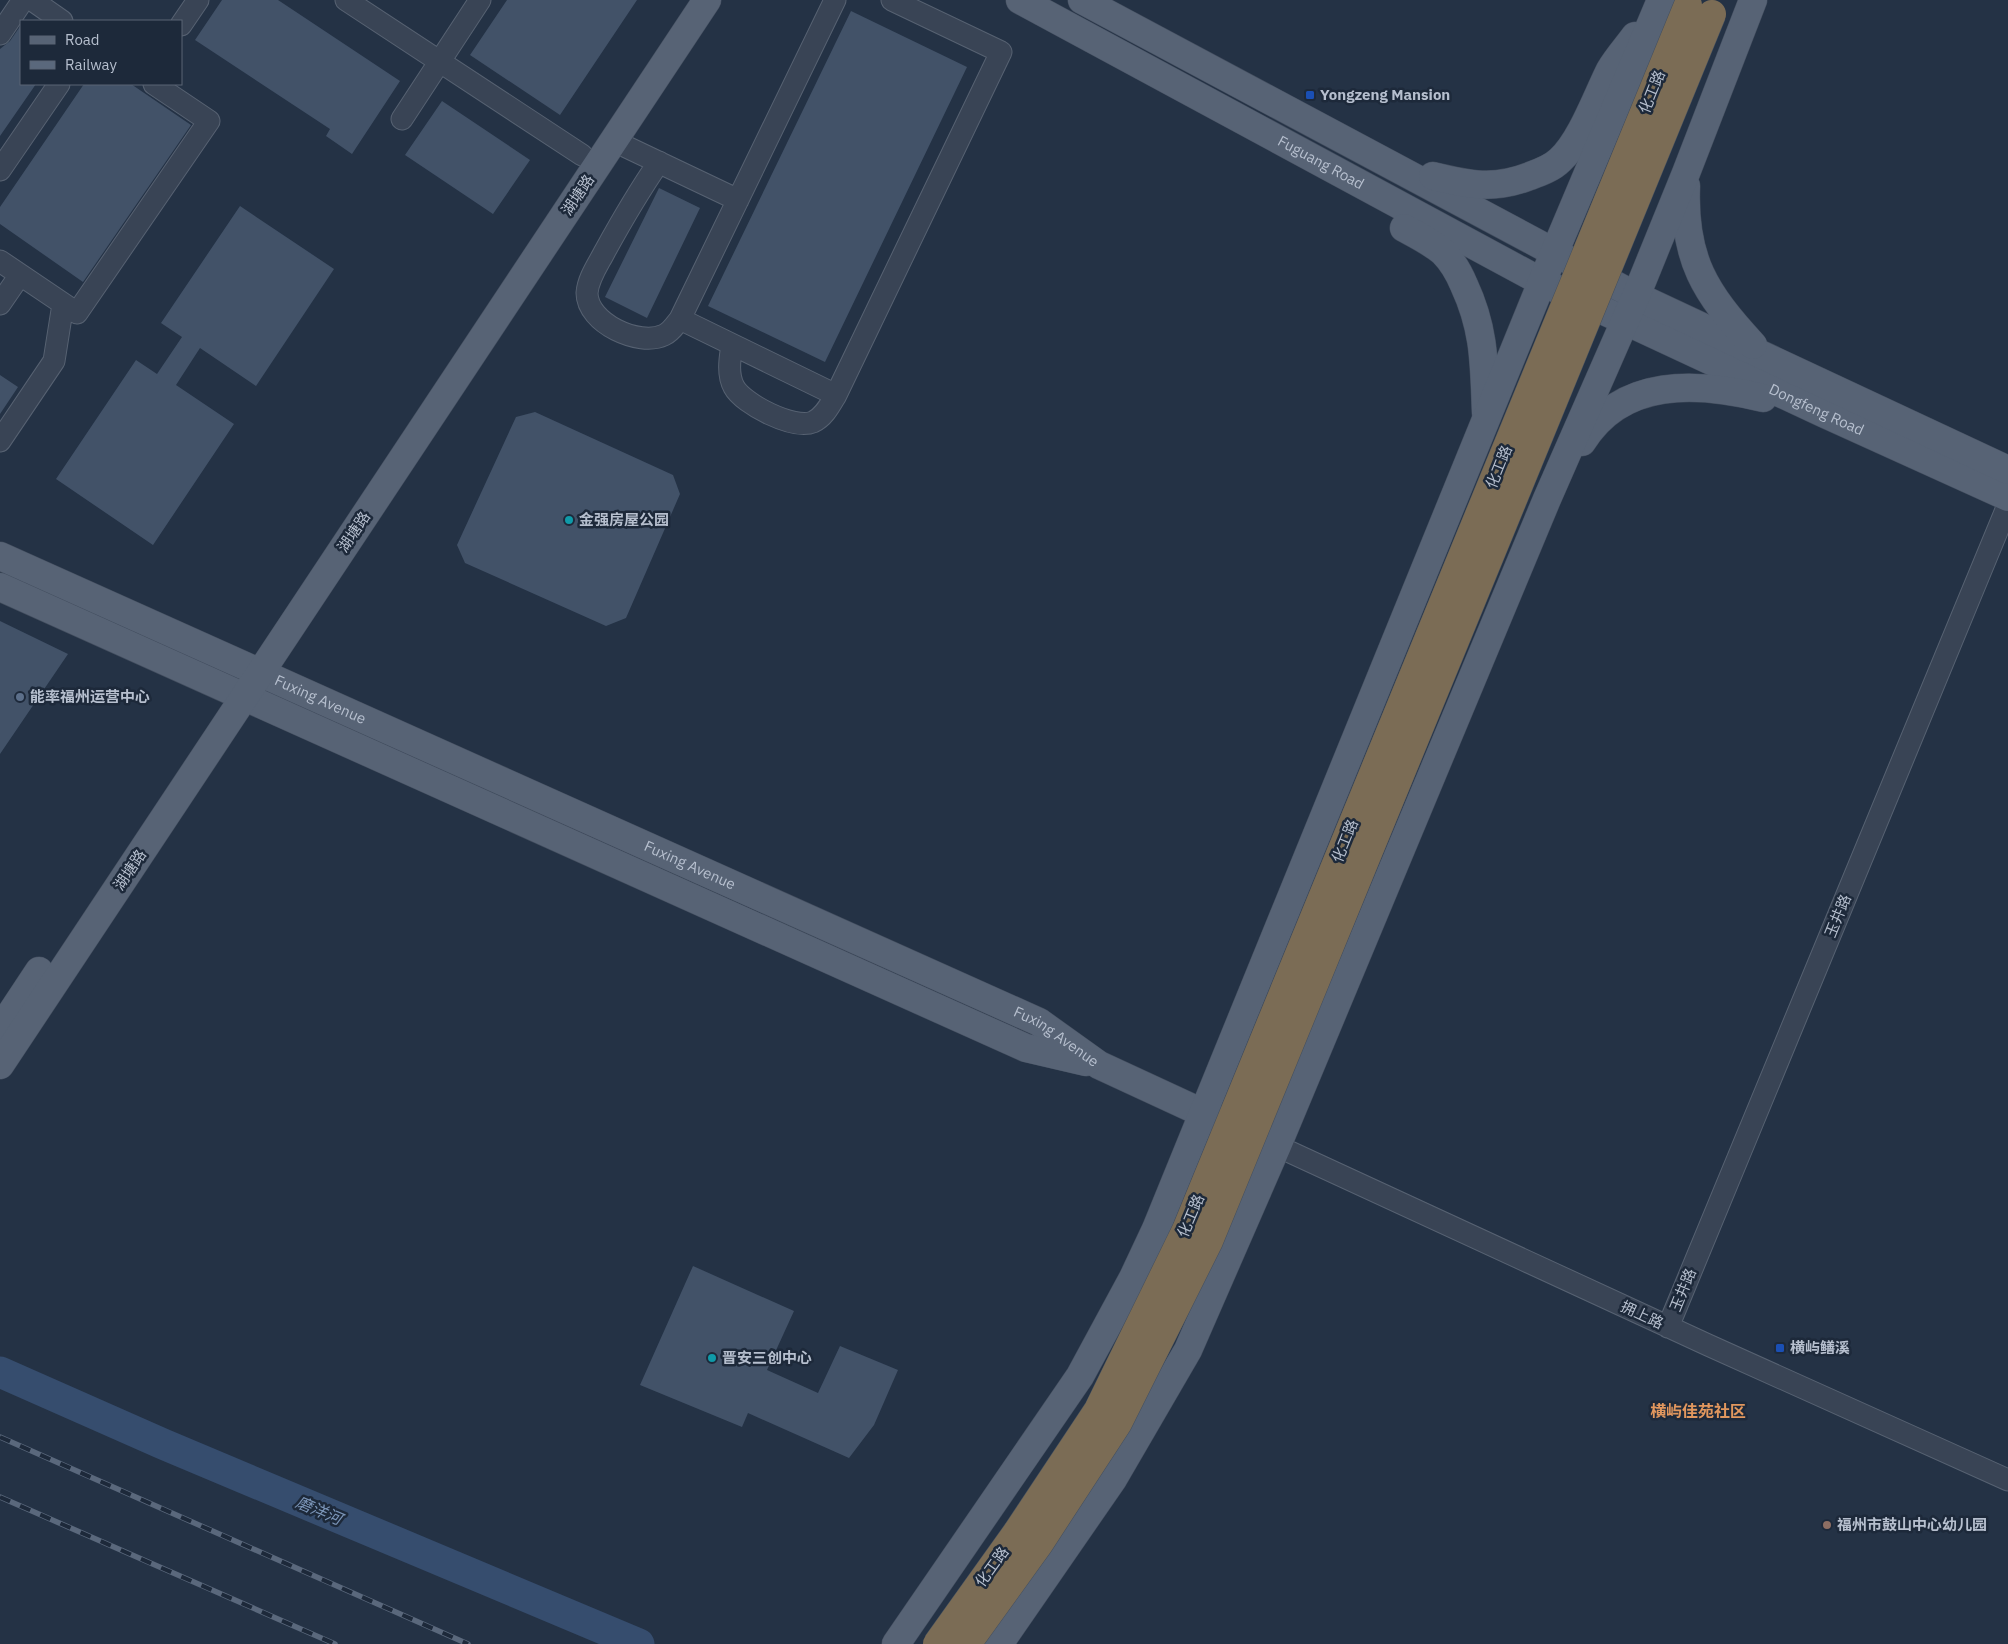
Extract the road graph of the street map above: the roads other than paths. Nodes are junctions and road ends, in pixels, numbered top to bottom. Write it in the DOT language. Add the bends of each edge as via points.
graph roads {
  1 [pos="23,0"];
  2 [pos="32,0"];
  3 [pos="198,0"];
  4 [pos="346,0"];
  5 [pos="480,0"];
  6 [pos="685,0"];
  7 [pos="707,0"];
  8 [pos="835,0"];
  9 [pos="892,0"];
  10 [pos="1020,0"];
  11 [pos="1082,0"];
  12 [pos="1753,0"];
  13 [pos="1660,1"];
  14 [pos="61,20"];
  15 [pos="182,24"];
  16 [pos="0,34"];
  17 [pos="440,61"];
  18 [pos="58,85"];
  19 [pos="155,85"];
  20 [pos="402,119"];
  21 [pos="1278,140"];
  22 [pos="614,141"];
  23 [pos="582,155"];
  24 [pos="658,162"];
  25 [pos="1394,167"];
  26 [pos="0,170"];
  27 [pos="1686,173"];
  28 [pos="738,200"];
  29 [pos="1555,252"];
  30 [pos="0,261"];
  31 [pos="20,275"];
  32 [pos="1542,282"];
  33 [pos="1636,296"];
  34 [pos="0,304"];
  35 [pos="63,304"];
  36 [pos="680,319"];
  37 [pos="1625,322"];
  38 [pos="732,344"];
  39 [pos="1763,355"];
  40 [pos="836,395"];
  41 [pos="1822,413"];
  42 [pos="1486,422"];
  43 [pos="0,442"];
  44 [pos="2008,470"];
  45 [pos="2008,497"];
  46 [pos="1547,499"];
  47 [pos="2008,505"];
  48 [pos="0,556"];
  49 [pos="0,587"];
  50 [pos="252,670"];
  51 [pos="236,694"];
  52 [pos="0,1030"];
  53 [pos="0,1065"];
  54 [pos="1100,1065"];
  55 [pos="1203,1113"];
  56 [pos="1277,1146"];
  57 [pos="1668,1327"];
  58 [pos="2008,1480"];
  59 [pos="896,1644"];
  60 [pos="937,1644"];
  61 [pos="967,1644"];
  62 [pos="999,1644"];
  1 -- 16 [label="street"];
  2 -- 14 [label="street"];
  3 -- 15 [label="street"];
  4 -- 17 [label="street"];
  5 -- 17 [label="street"];
  6 -- 23 [label="main road, 湖塘路"];
  7 -- 22 [label="main road, 湖塘路"];
  8 -- 28 [label="street"];
  9 -- 40 [label="street" via="1001,52"];
  10 -- 21 [label="main road, Fuguang Road"];
  11 -- 25 [label="main road, Fuguang Road"];
  12 -- 27 [label="main road"];
  13 -- 25 [label="main road" via="1612,68 1568,151 1552,166 1522,179 1484,186"];
  13 -- 29 [label="main road"];
  17 -- 20 [label="street"];
  17 -- 23 [label="street"];
  18 -- 26 [label="street"];
  19 -- 35 [label="street" via="208,121 77,313"];
  21 -- 32 [label="main road, Fuguang Road"];
  21 -- 42 [label="main road" via="1383,216 1445,254 1476,311"];
  22 -- 24 [label="street"];
  22 -- 50 [label="main road, 湖塘路"];
  23 -- 50 [label="main road, 湖塘路"];
  24 -- 28 [label="street"];
  24 -- 36 [label="street" via="592,275 587,293 593,313 600,320 630,335 654,338 665,335"];
  25 -- 29 [label="main road, Fuguang Road"];
  27 -- 33 [label="main road"];
  27 -- 39 [label="main road" via="1688,239 1697,268 1728,317"];
  28 -- 36 [label="street"];
  29 -- 32 [label="main road"];
  29 -- 33 [label="main road, Fuguang Road"];
  30 -- 31 [label="street"];
  31 -- 34 [label="street"];
  31 -- 35 [label="street"];
  32 -- 37 [label="main road, Fuguang Road"];
  32 -- 42 [label="main road"];
  33 -- 37 [label="main road"];
  33 -- 39 [label="main road, Dongfeng Road"];
  35 -- 43 [label="street" via="54,361"];
  36 -- 38 [label="street"];
  37 -- 41 [label="main road, Dongfeng Road"];
  37 -- 46 [label="main road"];
  38 -- 40 [label="street"];
  38 -- 40 [label="street" via="730,375 734,387 752,404 788,421 812,422 822,416"];
  39 -- 44 [label="main road, Dongfeng Road"];
  41 -- 45 [label="main road, Dongfeng Road"];
  41 -- 46 [label="main road" via="1730,390 1684,386 1648,392 1610,410 1598,422 1587,434"];
  42 -- 55 [label="main road"];
  46 -- 56 [label="main road"];
  47 -- 57 [label="street, 玉井路"];
  48 -- 50 [label="main road, Fuxing Avenue"];
  49 -- 51 [label="main road, Fuxing Avenue"];
  50 -- 51 [label="main road, 湖塘路"];
  50 -- 54 [label="main road, Fuxing Avenue" via="1039,1022"];
  51 -- 52 [label="main road, 湖塘路"];
  51 -- 53 [label="main road, 湖塘路"];
  51 -- 54 [label="main road, Fuxing Avenue" via="1026,1048"];
  54 -- 55 [label="main road"];
  55 -- 56 [label="main road"];
  55 -- 59 [label="main road" via="1167,1204 1118,1307 1080,1376"];
  56 -- 57 [label="street, 拥上路"];
  56 -- 62 [label="main road" via="1188,1350 1113,1478"];
  57 -- 58 [label="street, 拥上路"];
  60 -- 61 [label="highway, 化工路, bridge" via="1098,1410 1186,1230 1700,9 1209,1241 1118,1423"];
}
